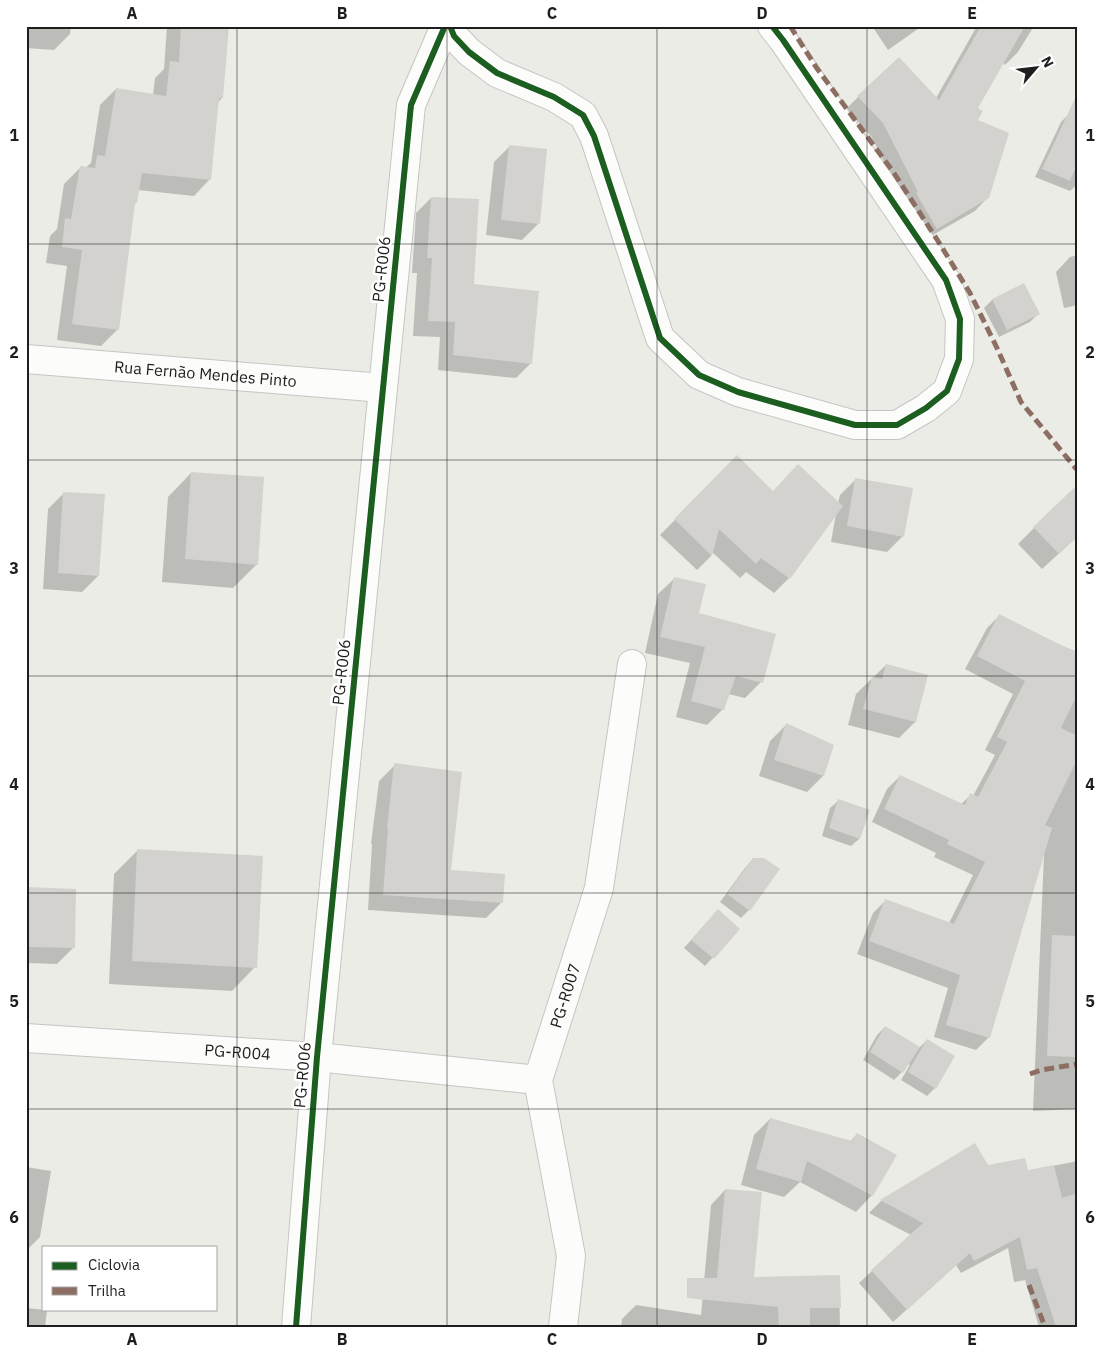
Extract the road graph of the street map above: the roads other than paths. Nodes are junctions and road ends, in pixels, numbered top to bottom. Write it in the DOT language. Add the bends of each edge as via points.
graph roads {
  1 [pos="445,26"];
  2 [pos="450,26"];
  3 [pos="772,26"];
  4 [pos="26,359"];
  5 [pos="383,388"];
  6 [pos="632,664"];
  7 [pos="26,1038"];
  8 [pos="317,1057"];
  9 [pos="538,1080"];
  10 [pos="296,1327"];
  11 [pos="563,1327"];
  1 -- 5 [label="street, PG-R006" via="411,106"];
  2 -- 3 [label="street" via="454,36 469,52 497,73 554,97 583,115 594,136 660,338 699,375 738,392 855,424 897,425 947,391 959,358 960,319 946,280"];
  4 -- 5 [label="street, Rua Fernão Mendes Pinto"];
  5 -- 8 [label="street, PG-R006"];
  6 -- 9 [label="street, PG-R007" via="599,888"];
  7 -- 8 [label="street, PG-R004"];
  8 -- 9 [label="street, PG-R004"];
  8 -- 10 [label="street, PG-R006"];
  9 -- 11 [label="street, PG-R007" via="571,1256"];
}
